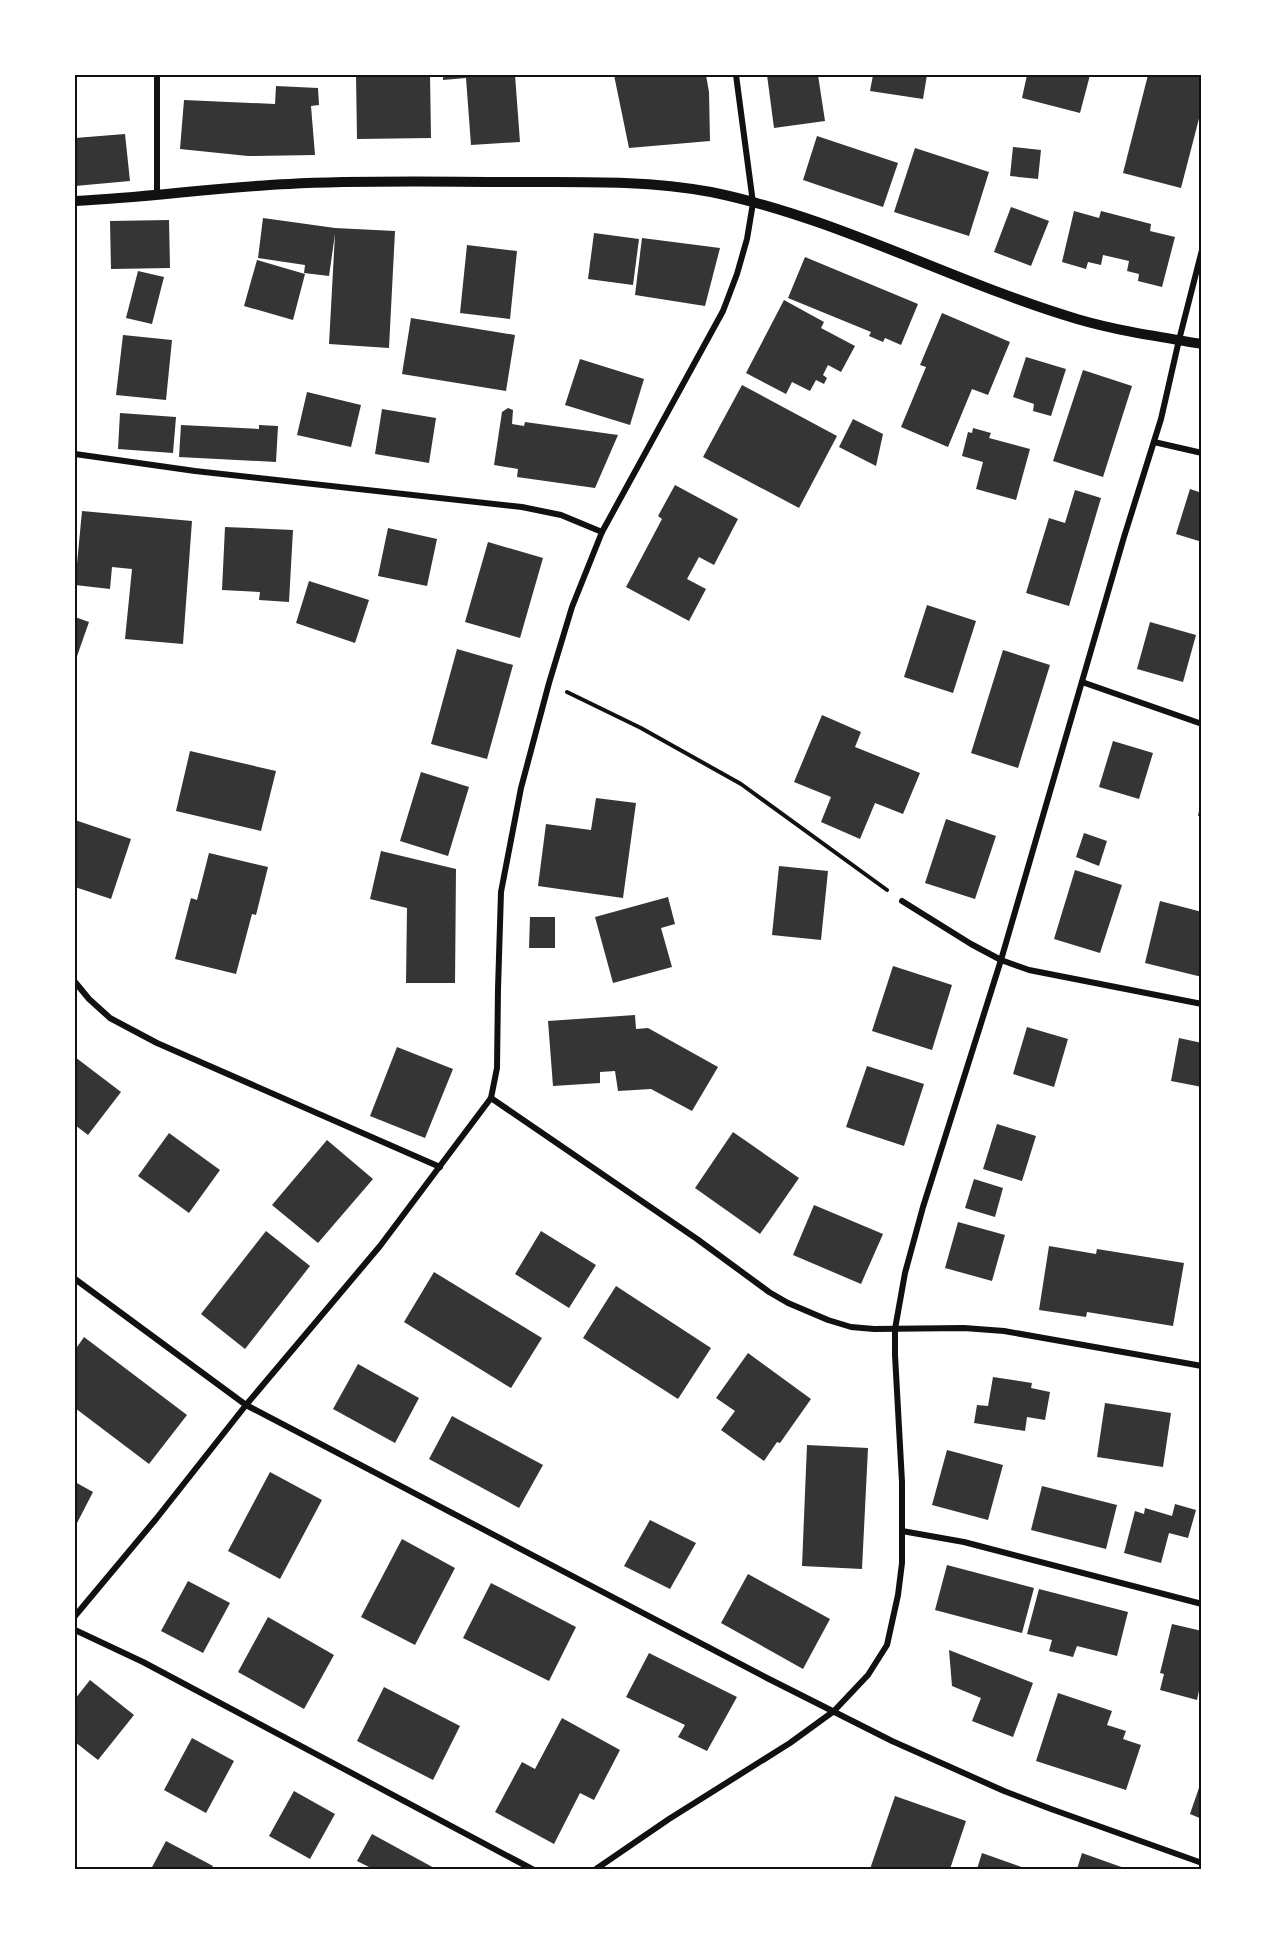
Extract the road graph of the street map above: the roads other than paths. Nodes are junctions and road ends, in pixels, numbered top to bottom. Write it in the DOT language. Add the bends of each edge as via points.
graph roads {
  1 [pos="157,75"];
  2 [pos="736,75"];
  3 [pos="157,196"];
  4 [pos="75,201"];
  5 [pos="753,202"];
  6 [pos="1202,250"];
  7 [pos="1179,340"];
  8 [pos="1202,344"];
  9 [pos="1154,442"];
  10 [pos="1202,453"];
  11 [pos="75,454"];
  12 [pos="602,532"];
  13 [pos="1082,682"];
  14 [pos="1202,724"];
  15 [pos="902,900"];
  16 [pos="1001,960"];
  17 [pos="75,982"];
  18 [pos="1202,1004"];
  19 [pos="491,1098"];
  20 [pos="440,1167"];
  21 [pos="75,1279"];
  22 [pos="895,1329"];
  23 [pos="1202,1366"];
  24 [pos="246,1405"];
  25 [pos="902,1531"];
  26 [pos="1202,1604"];
  27 [pos="75,1616"];
  28 [pos="75,1630"];
  29 [pos="834,1711"];
  30 [pos="1202,1863"];
  31 [pos="604,1867"];
  32 [pos="532,1869"];
  33 [pos="596,1869"];
  1 -- 3 [label="street"];
  2 -- 5 [label="street"];
  3 -- 4 [label="street"];
  3 -- 5 [label="street" via="289,183 550,182 672,187"];
  5 -- 7 [label="street" via="832,227 1078,319"];
  5 -- 12 [label="street" via="747,239 723,311"];
  6 -- 7 [label="street"];
  7 -- 8 [label="street"];
  7 -- 9 [label="street"];
  9 -- 10 [label="street"];
  9 -- 13 [label="street"];
  11 -- 12 [label="street" via="522,507 561,515"];
  12 -- 19 [label="street" via="572,607 521,788 501,891 497,1068"];
  13 -- 14 [label="street"];
  13 -- 16 [label="street"];
  15 -- 16 [label="street"];
  16 -- 18 [label="street" via="1029,970"];
  16 -- 22 [label="street" via="923,1207"];
  17 -- 20 [label="street" via="110,1018 157,1043"];
  19 -- 20 [label="street"];
  19 -- 22 [label="street" via="788,1303 851,1327"];
  20 -- 24 [label="street" via="380,1246"];
  21 -- 24 [label="street"];
  22 -- 23 [label="street" via="1004,1331"];
  22 -- 25 [label="street"];
  24 -- 27 [label="street"];
  24 -- 29 [label="street"];
  25 -- 26 [label="street" via="964,1542"];
  25 -- 29 [label="street" via="898,1595 887,1645 868,1675"];
  28 -- 32 [label="street" via="163,1672"];
  29 -- 30 [label="street" via="1004,1791"];
  29 -- 31 [label="street"];
  31 -- 33 [label="street"];
}
